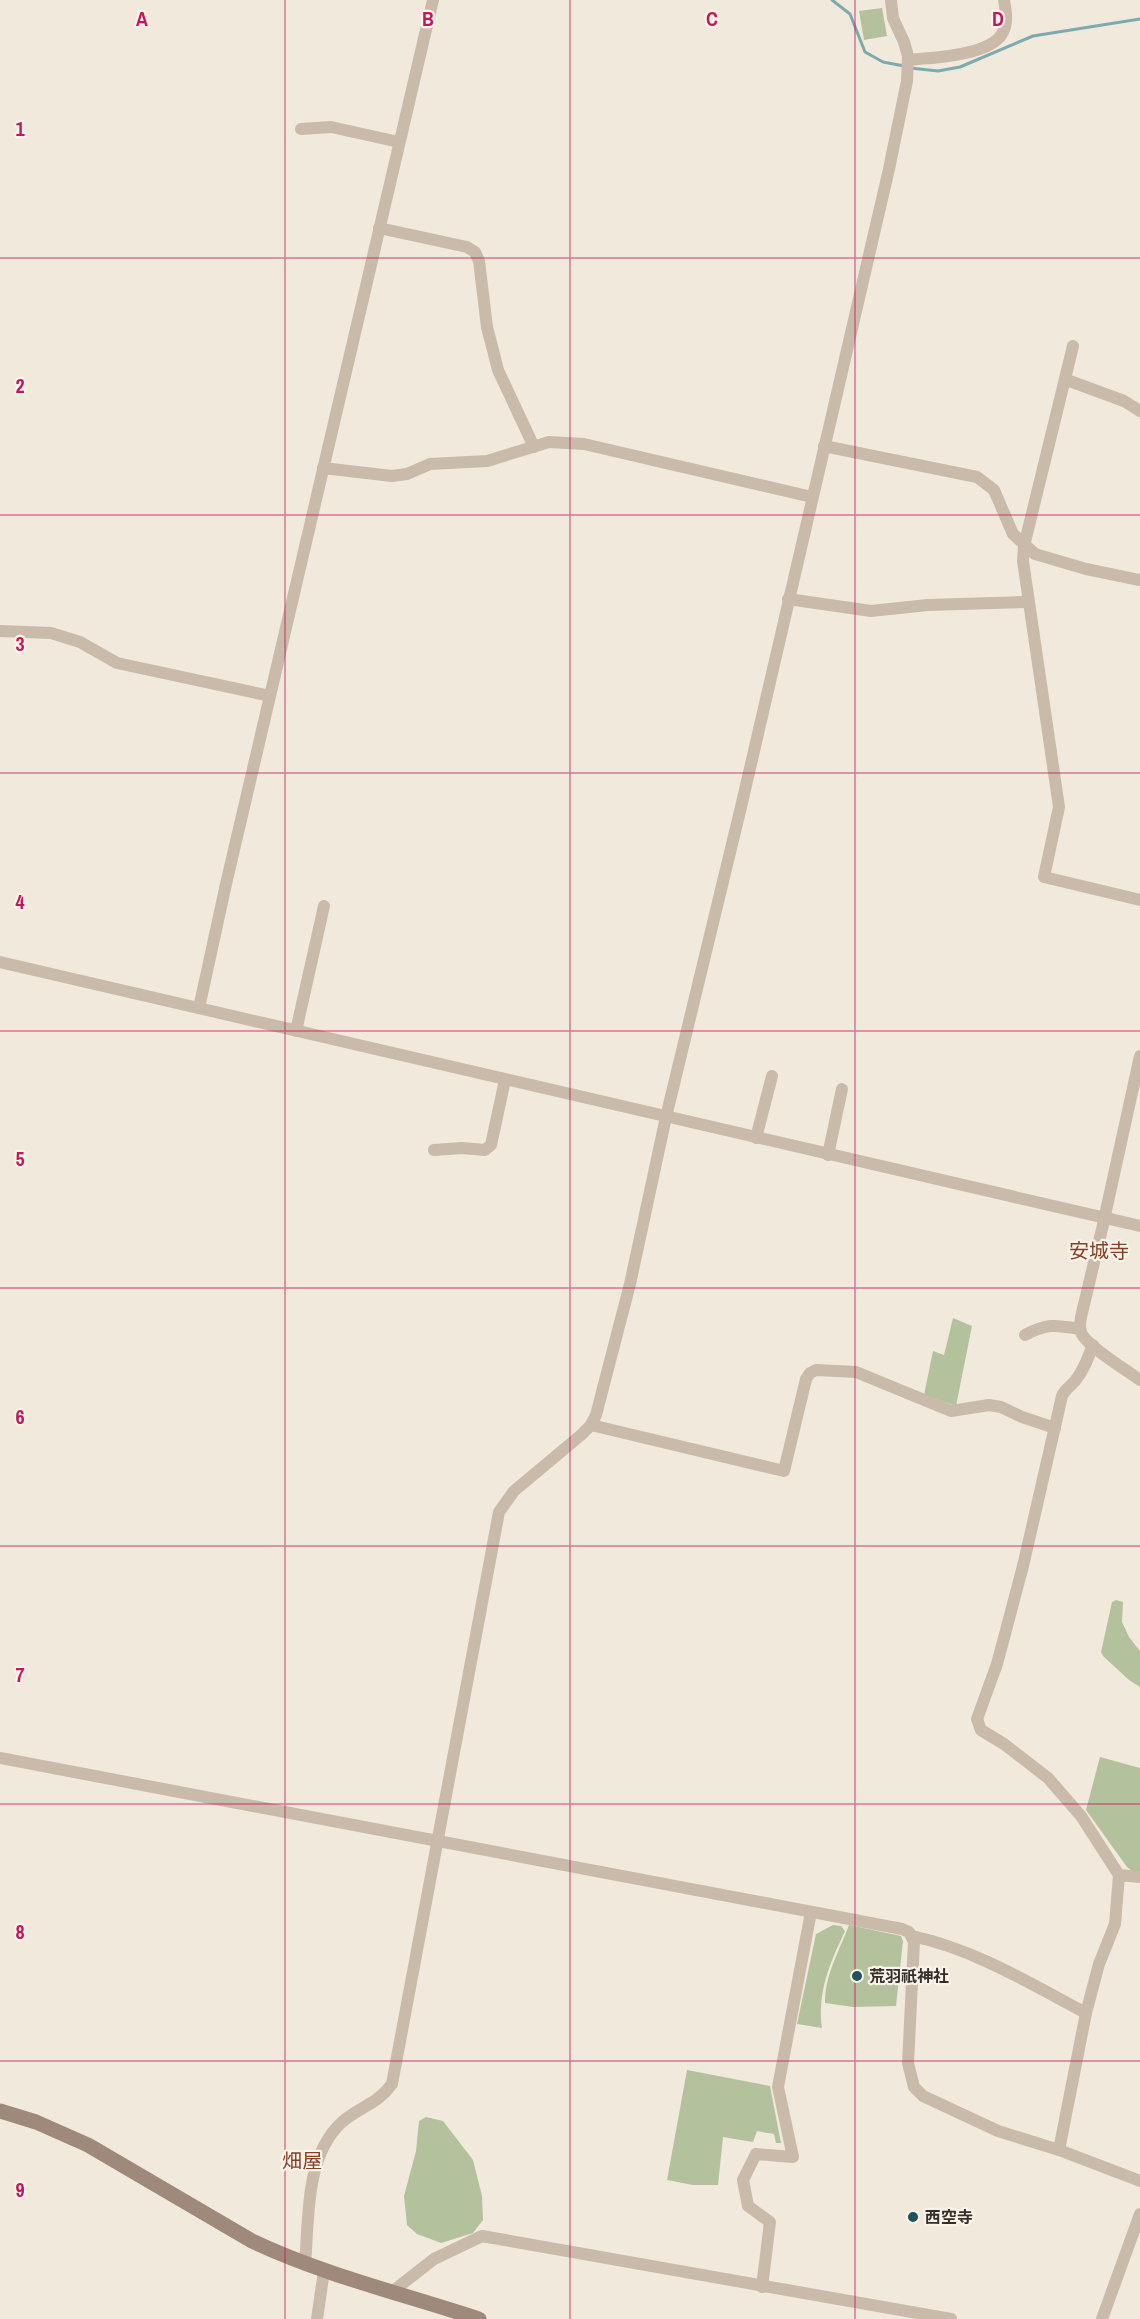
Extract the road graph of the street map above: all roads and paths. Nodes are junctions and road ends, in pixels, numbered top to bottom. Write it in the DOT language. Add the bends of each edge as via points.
graph roads {
  1 [pos="433,0"];
  2 [pos="891,0"];
  3 [pos="1004,0"];
  4 [pos="908,60"];
  5 [pos="301,129"];
  6 [pos="399,142"];
  7 [pos="379,228"];
  8 [pos="1073,346"];
  9 [pos="1067,380"];
  10 [pos="1140,411"];
  11 [pos="824,446"];
  12 [pos="534,447"];
  13 [pos="323,468"];
  14 [pos="812,497"];
  15 [pos="1024,546"];
  16 [pos="1140,580"];
  17 [pos="788,599"];
  18 [pos="1028,602"];
  19 [pos="0,631"];
  20 [pos="270,696"];
  21 [pos="1140,900"];
  22 [pos="324,906"];
  23 [pos="0,962"];
  24 [pos="199,1008"];
  25 [pos="296,1031"];
  26 [pos="1140,1056"];
  27 [pos="772,1076"];
  28 [pos="505,1080"];
  29 [pos="842,1089"];
  30 [pos="666,1117"];
  31 [pos="756,1138"];
  32 [pos="434,1150"];
  33 [pos="828,1155"];
  34 [pos="1105,1217"];
  35 [pos="1140,1226"];
  36 [pos="1080,1329"];
  37 [pos="1025,1335"];
  38 [pos="1093,1345"];
  39 [pos="1140,1380"];
  40 [pos="591,1425"];
  41 [pos="1055,1428"];
  42 [pos="0,1758"];
  43 [pos="436,1841"];
  44 [pos="1119,1875"];
  45 [pos="1140,1877"];
  46 [pos="811,1912"];
  47 [pos="912,1936"];
  48 [pos="1086,2013"];
  49 [pos="0,2110"];
  50 [pos="1059,2150"];
  51 [pos="1140,2181"];
  52 [pos="1140,2214"];
  53 [pos="305,2264"];
  54 [pos="324,2271"];
  55 [pos="762,2287"];
  56 [pos="393,2291"];
  57 [pos="317,2319"];
  58 [pos="479,2319"];
  59 [pos="951,2319"];
  60 [pos="1102,2319"];
  1 -- 6 [label="street"];
  2 -- 4 [label="street"];
  3 -- 4 [label="street" via="1006,20 1002,34 988,45 969,53"];
  4 -- 11 [label="street" via="889,169"];
  5 -- 6 [label="street" via="331,127"];
  6 -- 7 [label="street"];
  7 -- 12 [label="street" via="475,252 498,370"];
  7 -- 13 [label="street"];
  8 -- 9 [label="street"];
  9 -- 10 [label="street"];
  9 -- 15 [label="street"];
  11 -- 14 [label="street"];
  11 -- 15 [label="street" via="978,477 994,490 1013,534"];
  12 -- 13 [label="street" via="487,461 429,464 392,477"];
  12 -- 14 [label="street" via="549,442 584,444"];
  13 -- 20 [label="street"];
  14 -- 17 [label="street"];
  15 -- 16 [label="street" via="1044,558"];
  15 -- 18 [label="street"];
  17 -- 18 [label="street" via="871,610"];
  17 -- 30 [label="street"];
  18 -- 21 [label="street" via="1059,807 1044,877"];
  19 -- 20 [label="street" via="51,633 80,642 117,663"];
  20 -- 24 [label="street"];
  22 -- 25 [label="street"];
  23 -- 24 [label="street"];
  24 -- 25 [label="street"];
  25 -- 28 [label="street"];
  26 -- 34 [label="street"];
  27 -- 31 [label="street"];
  28 -- 30 [label="street"];
  28 -- 32 [label="street" via="491,1145 485,1150"];
  29 -- 33 [label="street"];
  30 -- 31 [label="street"];
  30 -- 40 [label="street" via="630,1284"];
  31 -- 33 [label="street"];
  33 -- 34 [label="street"];
  34 -- 35 [label="street"];
  34 -- 36 [label="street"];
  36 -- 37 [label="street" via="1060,1324"];
  36 -- 38 [label="street"];
  38 -- 39 [label="street"];
  38 -- 41 [label="street" via="1084,1368 1065,1389"];
  40 -- 41 [label="street" via="784,1471 806,1379 816,1370 856,1372 951,1411 989,1405"];
  40 -- 43 [label="street" via="514,1491 499,1512"];
  41 -- 44 [label="street" via="1023,1566 977,1725 1048,1778 1081,1816"];
  42 -- 43 [label="street"];
  43 -- 46 [label="street"];
  43 -- 53 [label="street" via="392,2084 378,2101 332,2132 321,2152 313,2179"];
  44 -- 45 [label="street"];
  44 -- 48 [label="street" via="1115,1924"];
  46 -- 47 [label="street" via="902,1929"];
  46 -- 55 [label="street" via="778,2087 793,2157 756,2154 743,2180 748,2206 770,2222"];
  47 -- 48 [label="street" via="999,1968"];
  47 -- 50 [label="street" via="908,2062 914,2087 923,2096 981,2124"];
  48 -- 50 [label="street"];
  49 -- 53 [label="street" via="71,2137 252,2241"];
  50 -- 51 [label="street"];
  52 -- 60 [label="street"];
  53 -- 54 [label="street"];
  54 -- 56 [label="street"];
  54 -- 57 [label="street"];
  55 -- 56 [label="street" via="482,2236 435,2259"];
  55 -- 59 [label="street"];
  56 -- 58 [label="street"];
}
